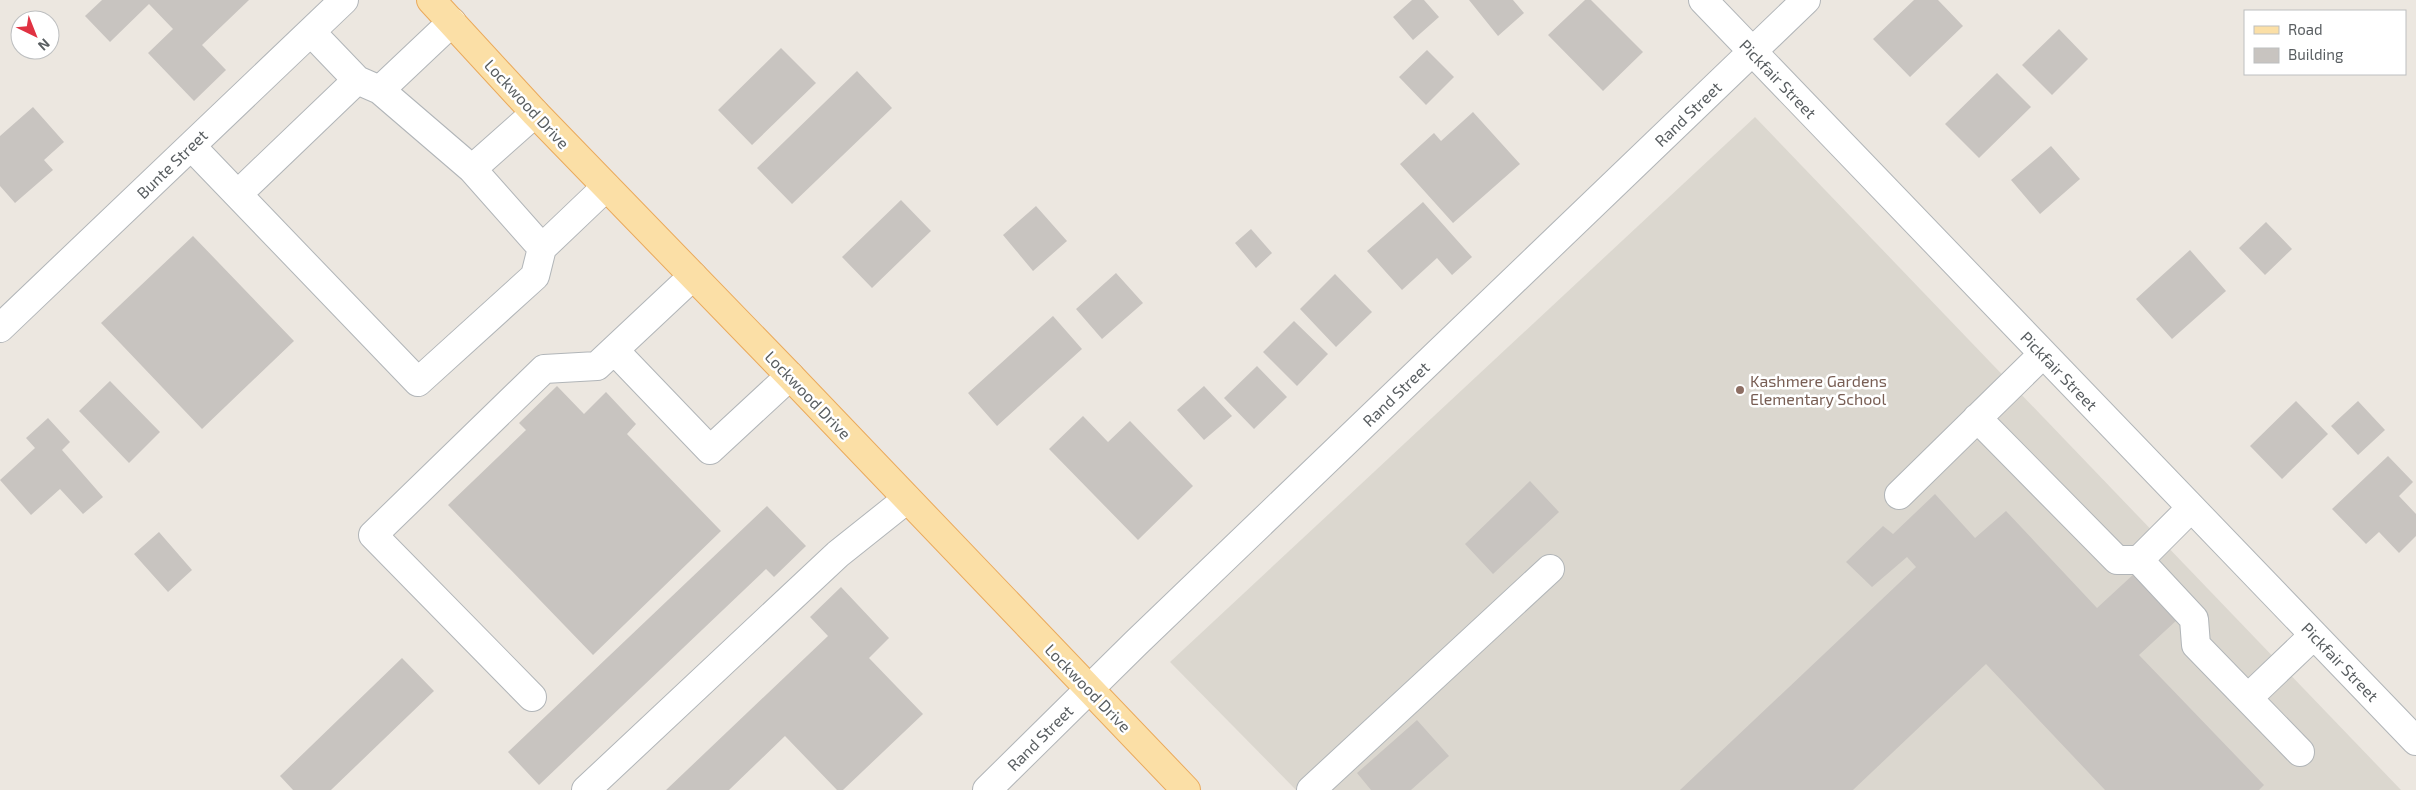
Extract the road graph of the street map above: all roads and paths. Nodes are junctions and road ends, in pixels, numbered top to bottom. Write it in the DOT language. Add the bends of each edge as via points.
graph roads {
  1 [pos="344,0"];
  2 [pos="431,0"];
  3 [pos="1703,0"];
  4 [pos="1806,0"];
  5 [pos="452,22"];
  6 [pos="311,32"];
  7 [pos="1752,52"];
  8 [pos="368,85"];
  9 [pos="535,113"];
  10 [pos="191,146"];
  11 [pos="472,169"];
  12 [pos="606,187"];
  13 [pos="238,194"];
  14 [pos="542,248"];
  15 [pos="693,276"];
  16 [pos="0,328"];
  17 [pos="614,350"];
  18 [pos="2043,354"];
  19 [pos="790,376"];
  20 [pos="1977,418"];
  21 [pos="1899,495"];
  22 [pos="907,498"];
  23 [pos="2192,508"];
  24 [pos="2139,560"];
  25 [pos="1550,569"];
  26 [pos="2314,635"];
  27 [pos="1088,689"];
  28 [pos="532,697"];
  29 [pos="2248,698"];
  30 [pos="2416,741"];
  31 [pos="2300,752"];
  32 [pos="586,790"];
  33 [pos="987,790"];
  34 [pos="1186,790"];
  35 [pos="1311,790"];
  1 -- 6 [label="street, Bunte Street"];
  2 -- 5 [label="main road, Lockwood Drive"];
  3 -- 7 [label="street, Pickfair Street"];
  4 -- 7 [label="street, Rand Street"];
  5 -- 8 [label="street"];
  5 -- 9 [label="main road, Lockwood Drive"];
  6 -- 8 [label="street"];
  6 -- 10 [label="street, Bunte Street"];
  7 -- 18 [label="street, Pickfair Street"];
  7 -- 27 [label="street, Rand Street"];
  8 -- 11 [label="street"];
  8 -- 13 [label="street"];
  9 -- 11 [label="street"];
  9 -- 12 [label="main road, Lockwood Drive"];
  10 -- 13 [label="street"];
  10 -- 16 [label="street, Bunte Street"];
  11 -- 14 [label="street"];
  12 -- 14 [label="street"];
  12 -- 15 [label="main road, Lockwood Drive"];
  13 -- 14 [label="street" via="418,382 535,276"];
  15 -- 17 [label="street"];
  15 -- 19 [label="main road, Lockwood Drive"];
  17 -- 19 [label="street" via="710,450"];
  17 -- 28 [label="street" via="597,366 544,370 372,535"];
  18 -- 20 [label="street"];
  18 -- 23 [label="street, Pickfair Street"];
  19 -- 22 [label="main road, Lockwood Drive"];
  20 -- 21 [label="street"];
  20 -- 24 [label="street" via="2117,560"];
  22 -- 27 [label="main road, Lockwood Drive"];
  22 -- 32 [label="street" via="838,554"];
  23 -- 24 [label="street"];
  23 -- 26 [label="street, Pickfair Street"];
  24 -- 29 [label="street" via="2194,619 2196,645"];
  25 -- 35 [label="street"];
  26 -- 29 [label="street"];
  26 -- 30 [label="street, Pickfair Street"];
  27 -- 33 [label="street, Rand Street"];
  27 -- 34 [label="main road, Lockwood Drive"];
  29 -- 31 [label="street"];
}
